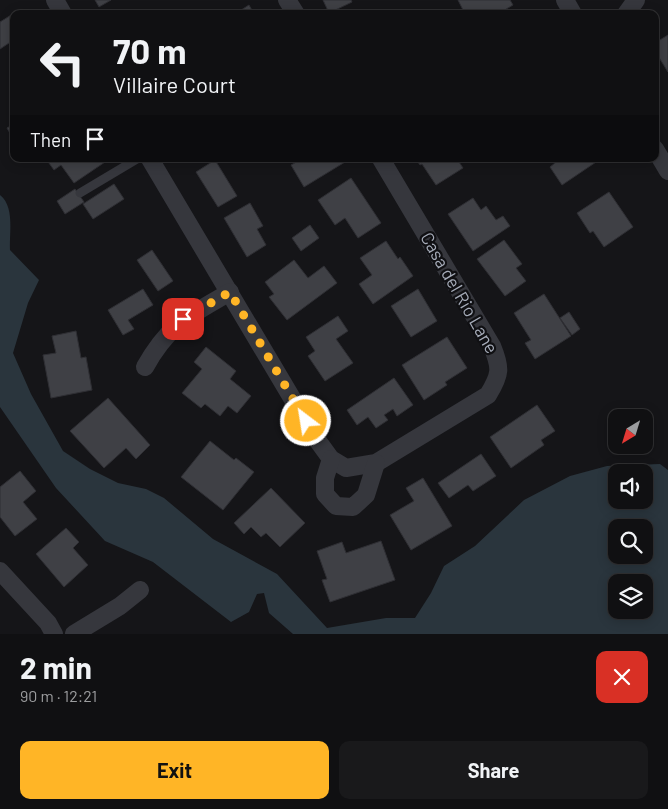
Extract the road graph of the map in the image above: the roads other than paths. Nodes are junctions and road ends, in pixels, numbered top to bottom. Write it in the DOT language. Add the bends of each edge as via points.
graph roads {
  1 [pos="659,156"];
  2 [pos="132,162"];
  3 [pos="152,162"];
  4 [pos="383,162"];
  5 [pos="668,171"];
  6 [pos="80,193"];
  7 [pos="230,292"];
  8 [pos="145,366"];
  9 [pos="331,459"];
  10 [pos="376,463"];
  11 [pos="0,571"];
  12 [pos="140,590"];
  13 [pos="54,634"];
  14 [pos="74,634"];
  1 -- 5 [label="street"];
  2 -- 6 [label="lane"];
  3 -- 7 [label="street"];
  4 -- 10 [label="street, Casa del Rio Lane" via="499,362 497,380 488,395"];
  7 -- 8 [label="street" via="178,324 155,349"];
  7 -- 9 [label="street"];
  9 -- 10 [label="street" via="346,468"];
  9 -- 10 [label="street" via="325,478 325,494 336,506 353,507 366,495"];
  11 -- 13 [label="street" via="48,623"];
  12 -- 14 [label="street"];
}
